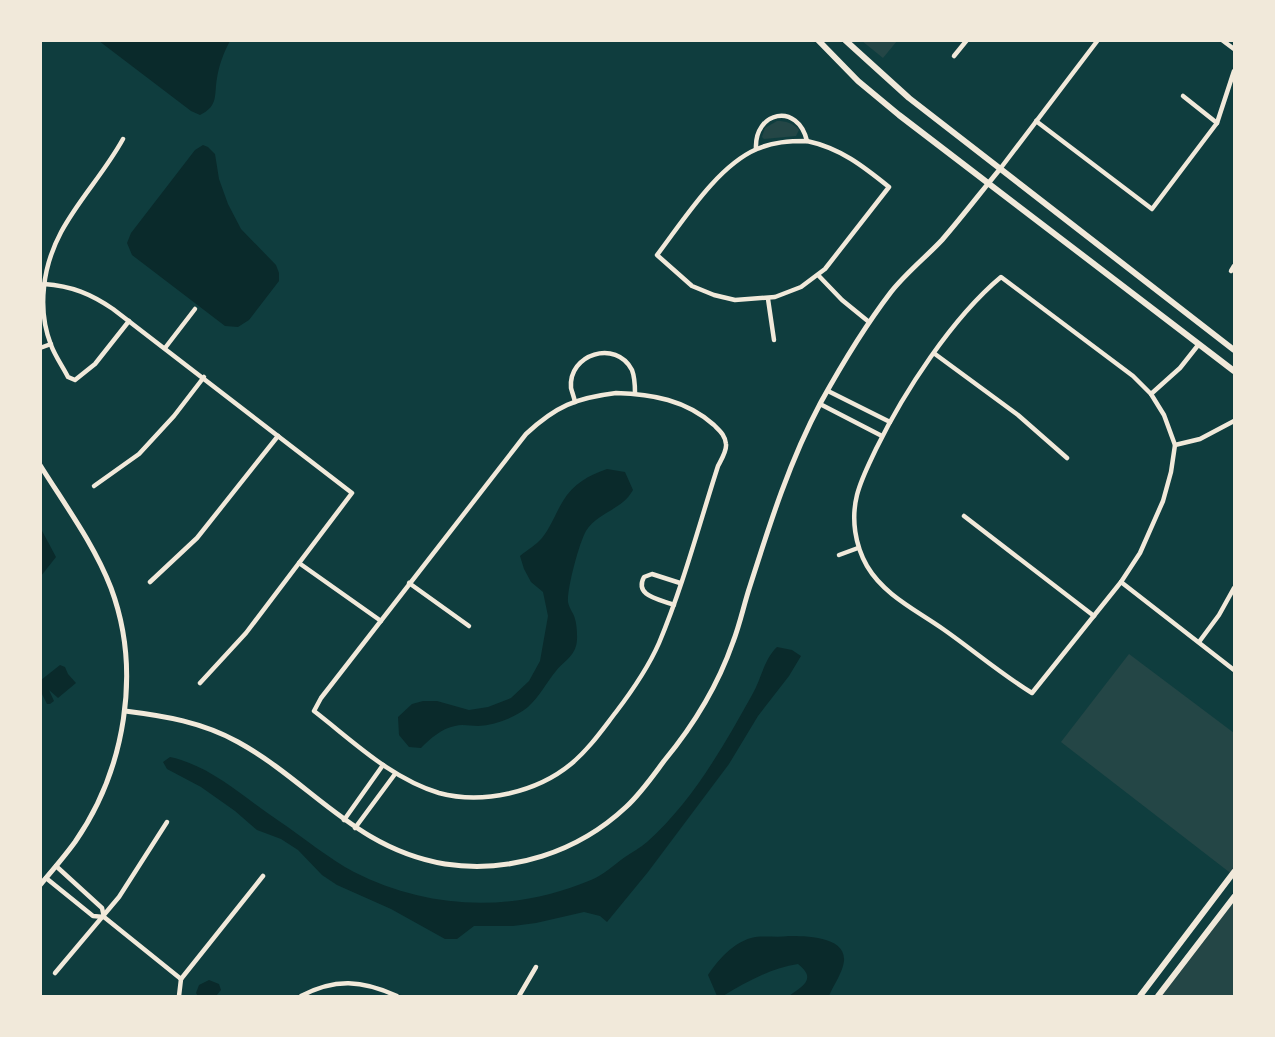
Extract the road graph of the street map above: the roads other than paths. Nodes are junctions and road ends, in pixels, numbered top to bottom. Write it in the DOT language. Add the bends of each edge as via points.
graph roads {
  1 [pos="818,40"];
  2 [pos="845,40"];
  3 [pos="967,40"];
  4 [pos="1098,40"];
  5 [pos="1222,40"];
  6 [pos="1234,49"];
  7 [pos="954,57"];
  8 [pos="1234,71"];
  9 [pos="1183,96"];
  10 [pos="1036,121"];
  11 [pos="1217,123"];
  12 [pos="123,139"];
  13 [pos="807,141"];
  14 [pos="756,149"];
  15 [pos="1000,169"];
  16 [pos="988,184"];
  17 [pos="1234,266"];
  18 [pos="1231,271"];
  19 [pos="818,275"];
  20 [pos="44,284"];
  21 [pos="768,299"];
  22 [pos="195,309"];
  23 [pos="129,321"];
  24 [pos="869,322"];
  25 [pos="48,331"];
  26 [pos="40,333"];
  27 [pos="774,340"];
  28 [pos="51,344"];
  29 [pos="1199,344"];
  30 [pos="40,348"];
  31 [pos="165,348"];
  32 [pos="1234,350"];
  33 [pos="935,354"];
  34 [pos="1234,371"];
  35 [pos="204,377"];
  36 [pos="828,390"];
  37 [pos="635,393"];
  38 [pos="1151,394"];
  39 [pos="575,402"];
  40 [pos="820,404"];
  41 [pos="1234,421"];
  42 [pos="890,422"];
  43 [pos="278,436"];
  44 [pos="882,436"];
  45 [pos="1175,445"];
  46 [pos="1067,458"];
  47 [pos="40,465"];
  48 [pos="94,486"];
  49 [pos="964,516"];
  50 [pos="858,548"];
  51 [pos="839,555"];
  52 [pos="299,563"];
  53 [pos="150,582"];
  54 [pos="1121,582"];
  55 [pos="409,583"];
  56 [pos="680,583"];
  57 [pos="1234,588"];
  58 [pos="674,605"];
  59 [pos="1094,616"];
  60 [pos="381,621"];
  61 [pos="469,626"];
  62 [pos="1199,642"];
  63 [pos="1234,670"];
  64 [pos="200,683"];
  65 [pos="125,711"];
  66 [pos="383,765"];
  67 [pos="395,774"];
  68 [pos="344,820"];
  69 [pos="167,822"];
  70 [pos="355,828"];
  71 [pos="56,866"];
  72 [pos="1234,872"];
  73 [pos="263,876"];
  74 [pos="46,878"];
  75 [pos="40,885"];
  76 [pos="1234,897"];
  77 [pos="104,917"];
  78 [pos="536,967"];
  79 [pos="55,973"];
  80 [pos="181,979"];
  81 [pos="179,996"];
  82 [pos="301,996"];
  83 [pos="397,996"];
  84 [pos="519,996"];
  85 [pos="1140,996"];
  86 [pos="1158,996"];
  1 -- 16 [label="main road" via="866,88"];
  2 -- 15 [label="main road" via="909,98"];
  3 -- 7 [label="street"];
  4 -- 10 [label="street"];
  5 -- 6 [label="street"];
  8 -- 11 [label="street"];
  9 -- 11 [label="street"];
  10 -- 11 [label="street" via="1152,209"];
  10 -- 15 [label="street"];
  12 -- 20 [label="street" via="63,227 50,256"];
  13 -- 14 [label="street" via="778,142"];
  13 -- 14 [label="street" via="798,122 779,116 759,128"];
  13 -- 19 [label="street" via="846,155 889,187"];
  14 -- 21 [label="street" via="724,172 657,255 684,280 708,293 735,300"];
  15 -- 16 [label="street"];
  15 -- 32 [label="main road"];
  16 -- 24 [label="street" via="894,288"];
  16 -- 29 [label="main road"];
  17 -- 18 [label="street"];
  19 -- 21 [label="street" via="792,291"];
  19 -- 24 [label="street"];
  20 -- 23 [label="street" via="87,293"];
  20 -- 25 [label="street"];
  21 -- 27 [label="street"];
  22 -- 31 [label="street"];
  23 -- 28 [label="street" via="95,364 75,380 68,377"];
  23 -- 31 [label="street"];
  24 -- 36 [label="street"];
  25 -- 26 [label="street"];
  25 -- 28 [label="street"];
  28 -- 30 [label="street"];
  29 -- 34 [label="main road"];
  29 -- 38 [label="street"];
  31 -- 35 [label="street"];
  33 -- 38 [label="street" via="963,315 1001,277 1124,369"];
  33 -- 42 [label="street"];
  33 -- 46 [label="street" via="1018,415"];
  35 -- 43 [label="street"];
  35 -- 48 [label="street" via="139,454"];
  36 -- 40 [label="street"];
  36 -- 42 [label="street"];
  37 -- 39 [label="street" via="588,397"];
  37 -- 39 [label="street" via="632,370 625,362 617,356 595,353 574,370 571,387"];
  37 -- 56 [label="street" via="660,397 705,417 723,434 727,447"];
  38 -- 45 [label="street"];
  39 -- 55 [label="street" via="544,417 526,434"];
  40 -- 44 [label="street"];
  40 -- 70 [label="street" via="786,481 733,644 715,683 672,752 629,804 572,845 510,864 471,866 426,860 389,847"];
  41 -- 45 [label="street" via="1200,440"];
  42 -- 44 [label="street"];
  43 -- 52 [label="street" via="352,493"];
  43 -- 53 [label="street" via="197,538"];
  44 -- 50 [label="street" via="856,497"];
  45 -- 54 [label="street" via="1154,526"];
  47 -- 65 [label="street" via="89,544 111,589 126,654"];
  49 -- 59 [label="street"];
  50 -- 51 [label="street"];
  50 -- 59 [label="street" via="868,568 898,599 1032,693"];
  52 -- 60 [label="street"];
  52 -- 64 [label="street" via="246,633"];
  54 -- 59 [label="street"];
  54 -- 62 [label="street"];
  55 -- 60 [label="street"];
  55 -- 61 [label="street"];
  56 -- 58 [label="street"];
  56 -- 58 [label="street" via="652,574 640,584 645,594"];
  57 -- 62 [label="street"];
  58 -- 67 [label="street" via="650,660 623,702 582,754 550,778 524,790 480,797 440,793"];
  60 -- 66 [label="street" via="314,711"];
  62 -- 63 [label="street"];
  65 -- 68 [label="street" via="180,719 226,736"];
  65 -- 71 [label="street" via="112,765 98,800"];
  66 -- 67 [label="street"];
  66 -- 68 [label="street"];
  67 -- 70 [label="street"];
  68 -- 70 [label="street"];
  69 -- 77 [label="street"];
  71 -- 74 [label="street"];
  71 -- 77 [label="street" via="102,908"];
  72 -- 85 [label="main road"];
  73 -- 80 [label="street"];
  74 -- 75 [label="street"];
  74 -- 77 [label="street" via="93,916"];
  76 -- 86 [label="main road"];
  77 -- 79 [label="street"];
  77 -- 80 [label="street"];
  78 -- 84 [label="street"];
  80 -- 81 [label="street"];
  82 -- 83 [label="street" via="335,983 354,983"];
}
